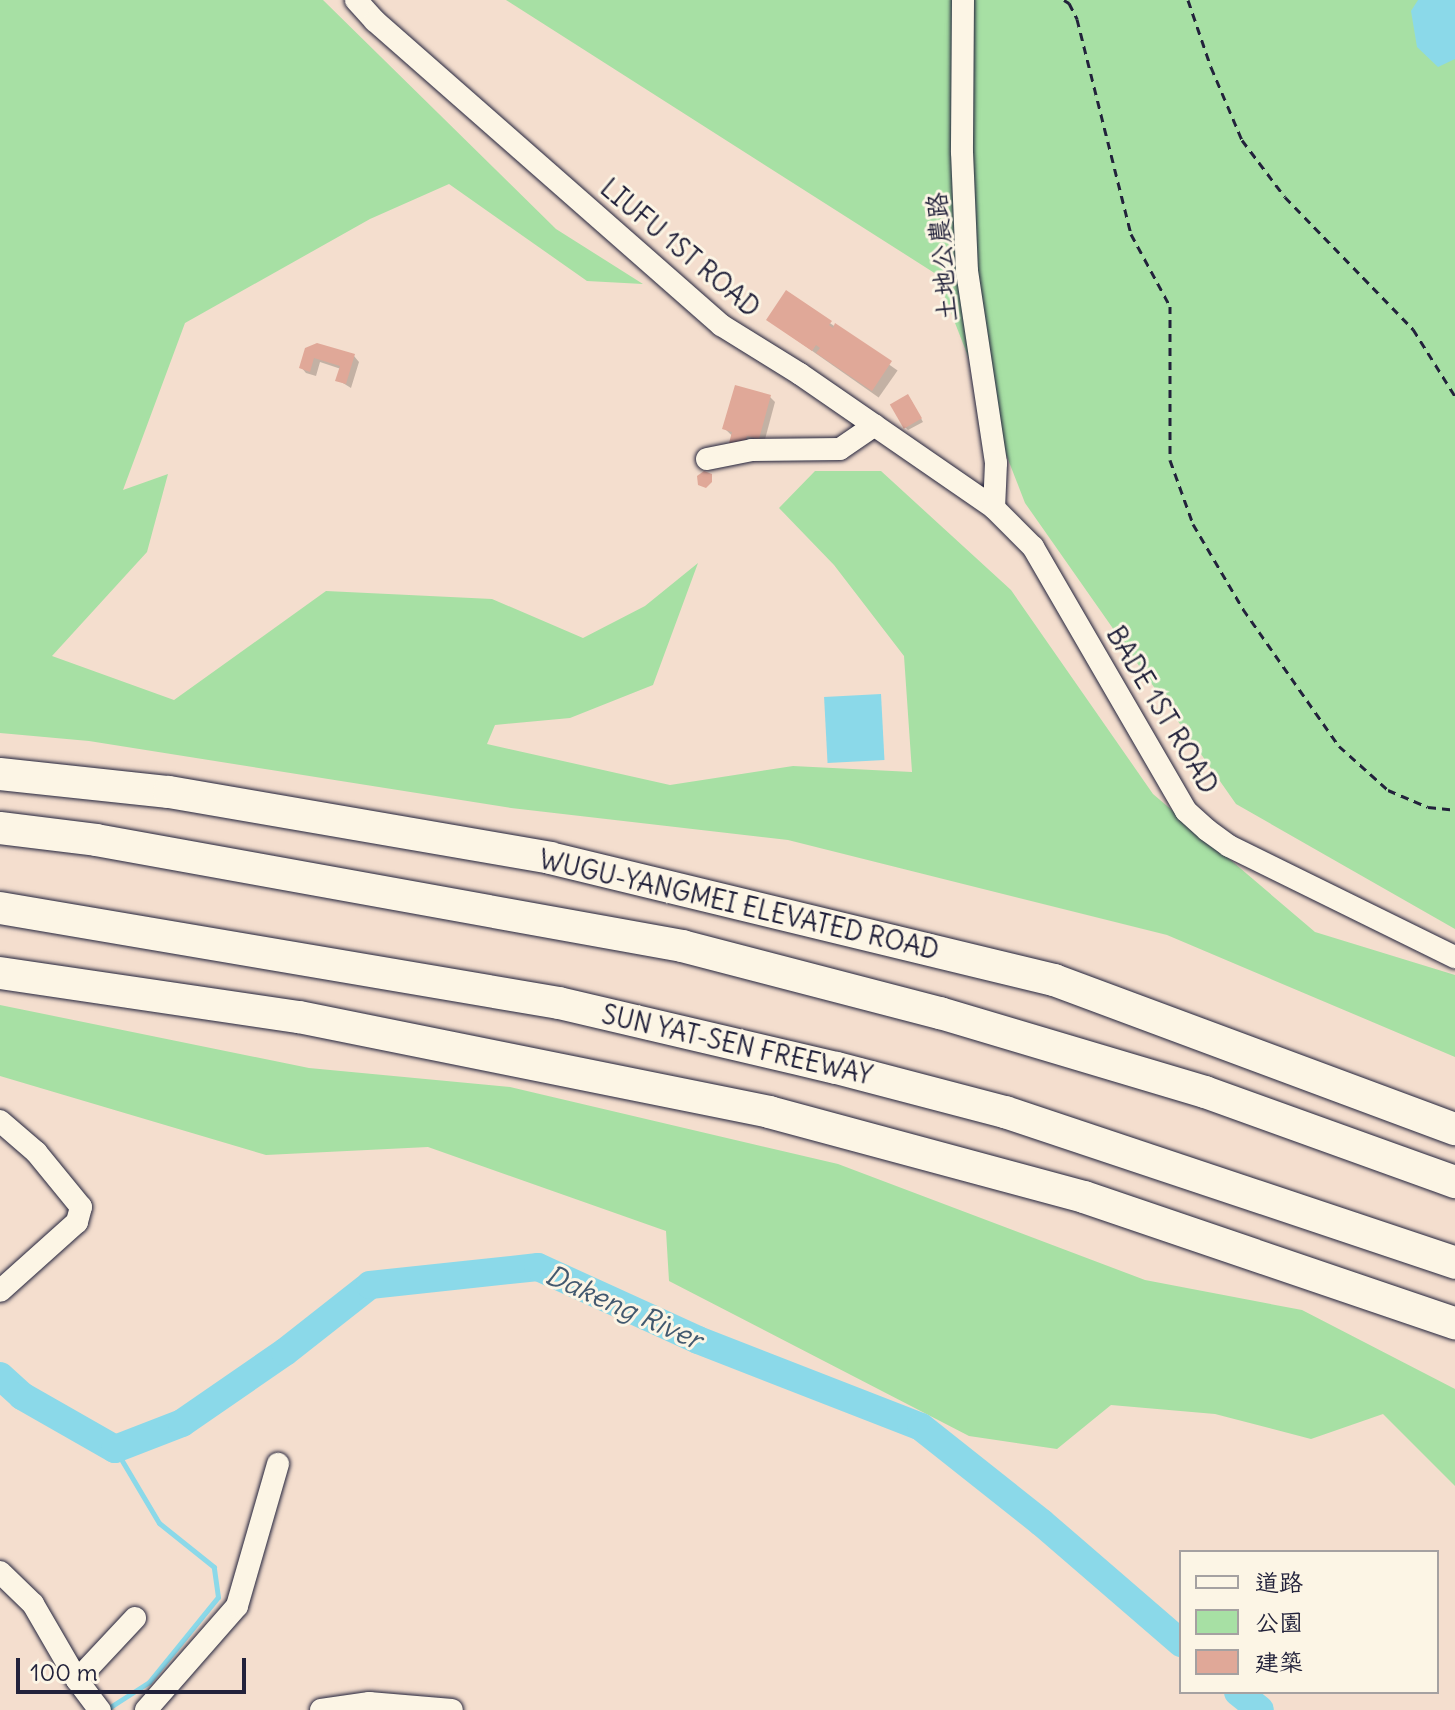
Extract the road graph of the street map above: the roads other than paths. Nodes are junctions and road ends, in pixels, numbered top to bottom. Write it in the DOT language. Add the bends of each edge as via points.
graph roads {
  1 [pos="356,0"];
  2 [pos="963,0"];
  3 [pos="875,425"];
  4 [pos="707,459"];
  5 [pos="994,508"];
  6 [pos="0,774"];
  7 [pos="0,828"];
  8 [pos="0,908"];
  9 [pos="1455,957"];
  10 [pos="0,973"];
  11 [pos="0,1121"];
  12 [pos="1455,1129"];
  13 [pos="1455,1182"];
  14 [pos="1455,1263"];
  15 [pos="0,1291"];
  16 [pos="1455,1323"];
  17 [pos="278,1464"];
  18 [pos="0,1572"];
  19 [pos="135,1618"];
  20 [pos="77,1680"];
  21 [pos="96,1706"];
  22 [pos="146,1710"];
  23 [pos="321,1710"];
  24 [pos="452,1710"];
  1 -- 3 [label="street, LIUFU 1ST ROAD" via="721,325"];
  2 -- 5 [label="street, 土地公農路" via="967,271 996,463"];
  3 -- 4 [label="street" via="840,449 752,450"];
  3 -- 5 [label="street, LIUFU 1ST ROAD"];
  5 -- 9 [label="street, BADE 1ST ROAD" via="1033,547 1186,811 1229,846"];
  6 -- 12 [label="highway, WUGU-YANGMEI ELEVATED ROAD" via="169,792 550,858 1039,976"];
  7 -- 13 [label="highway" via="96,840 682,946 940,1013 1205,1092"];
  8 -- 14 [label="highway, SUN YAT-SEN FREEWAY" via="559,1003 837,1068 1005,1112"];
  10 -- 16 [label="highway" via="299,1017 769,1112 1084,1197"];
  11 -- 15 [label="street" via="36,1152 81,1207 77,1222"];
  17 -- 22 [label="street" via="237,1606"];
  18 -- 20 [label="street" via="33,1604"];
  19 -- 20 [label="street"];
  20 -- 21 [label="street"];
  23 -- 24 [label="street" via="369,1703"];
}
